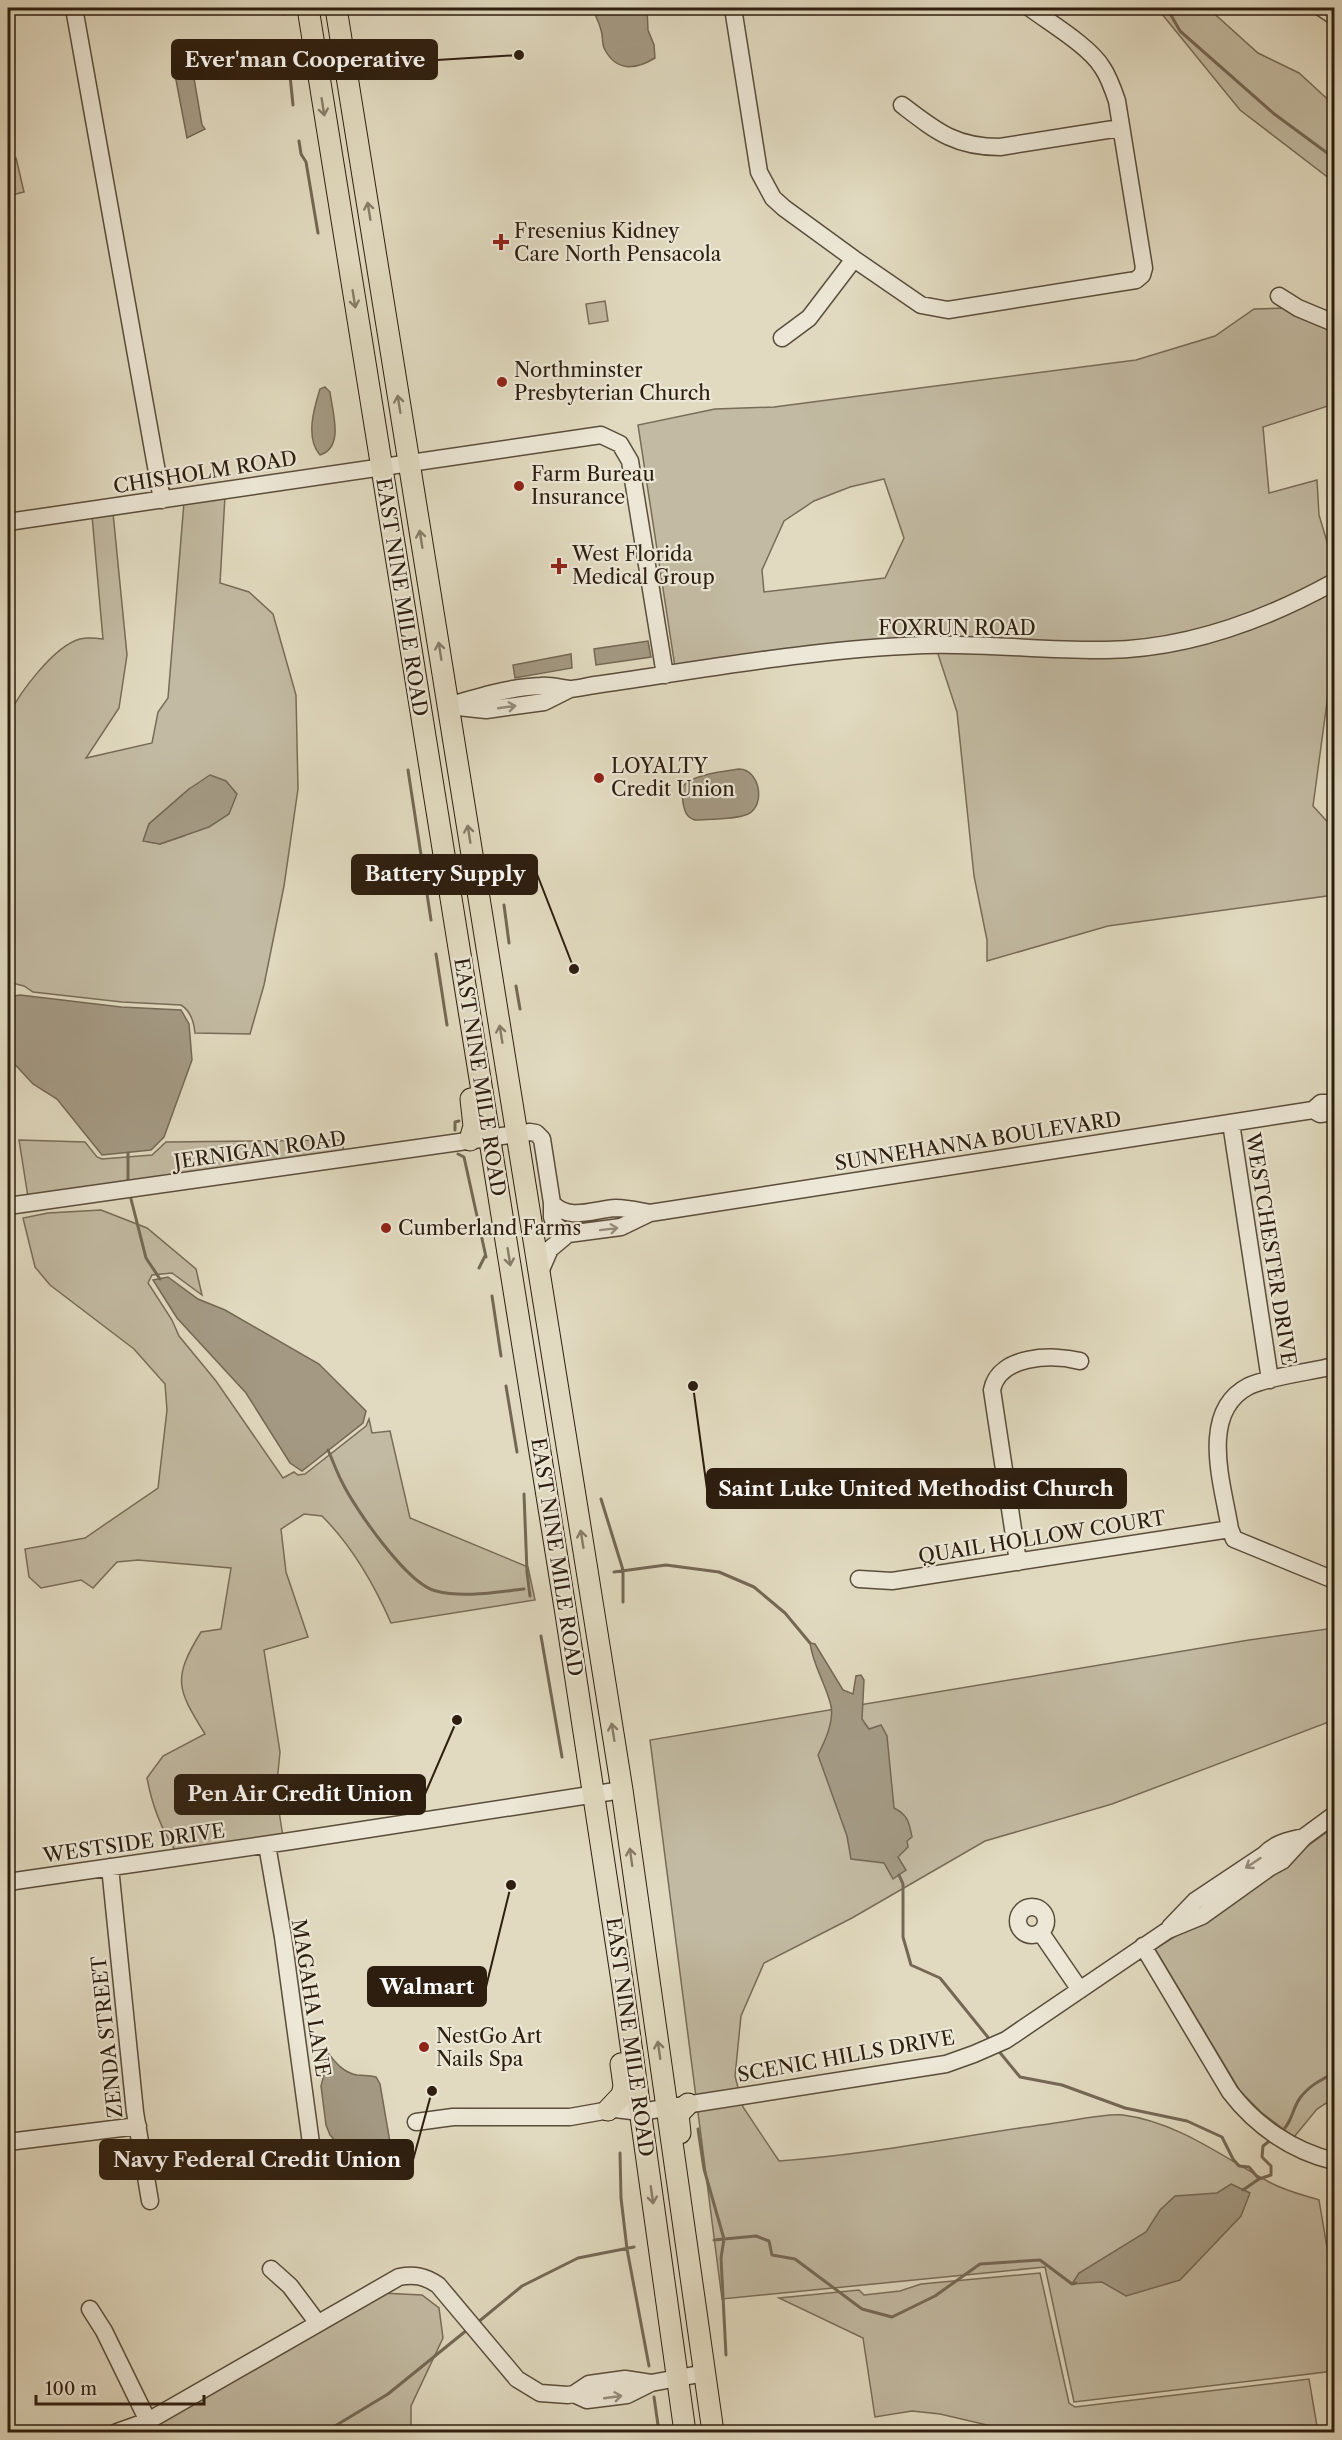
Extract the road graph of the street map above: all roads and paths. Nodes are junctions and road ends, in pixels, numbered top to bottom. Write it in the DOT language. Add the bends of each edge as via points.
graph roads {
  1 [pos="74,8"];
  2 [pos="308,8"];
  3 [pos="336,8"];
  4 [pos="734,8"];
  5 [pos="1030,8"];
  6 [pos="1322,8"];
  7 [pos="1335,16"];
  8 [pos="902,105"];
  9 [pos="1120,128"];
  10 [pos="854,259"];
  11 [pos="1279,296"];
  12 [pos="1335,323"];
  13 [pos="782,338"];
  14 [pos="409,462"];
  15 [pos="381,467"];
  16 [pos="162,500"];
  17 [pos="388,511"];
  18 [pos="8,522"];
  19 [pos="1335,582"];
  20 [pos="665,675"];
  21 [pos="448,706"];
  22 [pos="458,937"];
  23 [pos="1335,1103"];
  24 [pos="1313,1110"];
  25 [pos="1335,1112"];
  26 [pos="1231,1123"];
  27 [pos="517,1133"];
  28 [pos="480,1138"];
  29 [pos="552,1203"];
  30 [pos="8,1206"];
  31 [pos="650,1213"];
  32 [pos="568,1234"];
  33 [pos="539,1274"];
  34 [pos="1080,1361"];
  35 [pos="1335,1366"];
  36 [pos="1270,1380"];
  37 [pos="558,1386"];
  38 [pos="1230,1529"];
  39 [pos="1018,1562"];
  40 [pos="859,1579"];
  41 [pos="1335,1580"];
  42 [pos="622,1790"];
  43 [pos="594,1795"];
  44 [pos="1335,1815"];
  45 [pos="599,1827"];
  46 [pos="267,1845"];
  47 [pos="110,1867"];
  48 [pos="8,1882"];
  49 [pos="1041,1933"];
  50 [pos="1143,1946"];
  51 [pos="622,1981"];
  52 [pos="1080,1990"];
  53 [pos="678,2106"];
  54 [pos="608,2110"];
  55 [pos="640,2112"];
  56 [pos="416,2122"];
  57 [pos="138,2126"];
  58 [pos="8,2142"];
  59 [pos="313,2158"];
  60 [pos="1335,2161"];
  61 [pos="150,2201"];
  62 [pos="656,2222"];
  63 [pos="271,2269"];
  64 [pos="90,2309"];
  65 [pos="317,2322"];
  66 [pos="699,2333"];
  67 [pos="705,2373"];
  68 [pos="678,2378"];
  69 [pos="148,2421"];
  70 [pos="117,2433"];
  71 [pos="686,2433"];
  72 [pos="705,2433"];
  73 [pos="713,2433"];
  1 -- 16 [label="street"];
  2 -- 15 [label="main road, EAST NINE MILE ROAD, one-way"];
  14 -- 3 [label="main road, EAST NINE MILE ROAD, one-way"];
  4 -- 10 [label="street" via="759,172 765,186 784,208"];
  5 -- 9 [label="street" via="1100,64 1117,101"];
  6 -- 7 [label="street"];
  8 -- 9 [label="street" via="948,138 980,147"];
  9 -- 10 [label="street" via="1144,268 1136,280 948,310 921,305"];
  10 -- 13 [label="street" via="809,318"];
  11 -- 12 [label="street"];
  14 -- 15 [label="street, CHISHOLM ROAD"];
  14 -- 20 [label="street, CHISHOLM ROAD" via="598,434 620,444 630,461"];
  21 -- 14 [label="main road, EAST NINE MILE ROAD, one-way"];
  15 -- 16 [label="street, CHISHOLM ROAD"];
  15 -- 17 [label="main road, EAST NINE MILE ROAD"];
  16 -- 18 [label="street, CHISHOLM ROAD"];
  17 -- 21 [label="main road" via="400,531 423,673 429,688"];
  17 -- 22 [label="main road, EAST NINE MILE ROAD"];
  19 -- 20 [label="street, FOXRUN ROAD" via="1262,617 1208,634 1148,646 1108,650 925,645 807,654"];
  20 -- 21 [label="street, FOXRUN ROAD" via="571,689 544,702 486,710"];
  21 -- 22 [label="main road" via="437,728 435,746"];
  27 -- 21 [label="main road, EAST NINE MILE ROAD, one-way"];
  22 -- 28 [label="main road, EAST NINE MILE ROAD"];
  23 -- 24 [label="street, SUNNEHANNA BOULEVARD" via="1321,1103"];
  24 -- 25 [label="street, SUNNEHANNA BOULEVARD" via="1320,1114"];
  24 -- 26 [label="street, SUNNEHANNA BOULEVARD"];
  26 -- 31 [label="street, SUNNEHANNA BOULEVARD"];
  26 -- 36 [label="street, WESTCHESTER DRIVE"];
  27 -- 28 [label="street, JERNIGAN ROAD"];
  27 -- 29 [label="street" via="536,1133 542,1139"];
  27 -- 33 [label="main road, EAST NINE MILE ROAD"];
  28 -- 30 [label="street, JERNIGAN ROAD"];
  28 -- 37 [label="main road" via="504,1144 513,1165 544,1361"];
  28 -- 43 [label="main road, EAST NINE MILE ROAD, one-way"];
  29 -- 31 [label="street, SUNNEHANNA BOULEVARD" via="569,1214 615,1208"];
  29 -- 32 [label="street" via="555,1225"];
  32 -- 31 [label="street, SUNNEHANNA BOULEVARD, one-way" via="621,1227"];
  32 -- 33 [label="street" via="550,1249"];
  33 -- 37 [label="main road, EAST NINE MILE ROAD"];
  34 -- 39 [label="street" via="1052,1357 1012,1364 994,1382 992,1390"];
  35 -- 36 [label="street"];
  36 -- 38 [label="street" via="1237,1394 1218,1426"];
  42 -- 37 [label="main road, EAST NINE MILE ROAD, one-way"];
  38 -- 39 [label="street, QUAIL HOLLOW COURT"];
  38 -- 41 [label="street" via="1234,1539 1244,1544"];
  39 -- 40 [label="street, QUAIL HOLLOW COURT" via="892,1581"];
  42 -- 43 [label="street, WESTSIDE DRIVE"];
  53 -- 42 [label="main road, EAST NINE MILE ROAD, one-way"];
  43 -- 45 [label="main road, EAST NINE MILE ROAD"];
  43 -- 46 [label="street, WESTSIDE DRIVE"];
  44 -- 50 [label="street, SCENIC HILLS DRIVE" via="1304,1837 1282,1861 1202,1916"];
  45 -- 51 [label="main road, EAST NINE MILE ROAD"];
  45 -- 53 [label="main road" via="613,1868 648,2096 657,2103"];
  46 -- 47 [label="street, WESTSIDE DRIVE"];
  46 -- 59 [label="street, MAGAHA LANE"];
  47 -- 48 [label="street, WESTSIDE DRIVE"];
  47 -- 57 [label="street, ZENDA STREET"];
  49 -- 52 [label="street"];
  50 -- 52 [label="street, SCENIC HILLS DRIVE"];
  50 -- 60 [label="street" via="1244,2110 1294,2146"];
  51 -- 54 [label="main road" via="615,2023 624,2086 622,2095"];
  51 -- 55 [label="main road, EAST NINE MILE ROAD"];
  52 -- 53 [label="street, SCENIC HILLS DRIVE" via="1006,2040 946,2064"];
  53 -- 55 [label="street, SCENIC HILLS DRIVE"];
  53 -- 66 [label="main road, EAST NINE MILE ROAD"];
  54 -- 55 [label="street, SCENIC HILLS DRIVE"];
  54 -- 56 [label="street, SCENIC HILLS DRIVE" via="570,2117 453,2117"];
  55 -- 62 [label="main road, EAST NINE MILE ROAD, one-way"];
  55 -- 66 [label="main road" via="656,2118 661,2128 686,2304"];
  57 -- 58 [label="street"];
  57 -- 61 [label="street, ZENDA STREET"];
  62 -- 67 [label="main road" via="669,2247 687,2361"];
  62 -- 68 [label="main road, EAST NINE MILE ROAD"];
  63 -- 65 [label="street" via="290,2286"];
  64 -- 69 [label="street"];
  65 -- 68 [label="street" via="399,2277 419,2276 438,2285 517,2379 540,2393 574,2394 585,2385 625,2379 651,2383"];
  65 -- 69 [label="street"];
  66 -- 67 [label="main road, EAST NINE MILE ROAD"];
  67 -- 68 [label="street"];
  67 -- 73 [label="main road, EAST NINE MILE ROAD"];
  68 -- 71 [label="main road, EAST NINE MILE ROAD"];
  68 -- 72 [label="main road" via="690,2384 701,2402"];
  69 -- 70 [label="street"];
}
